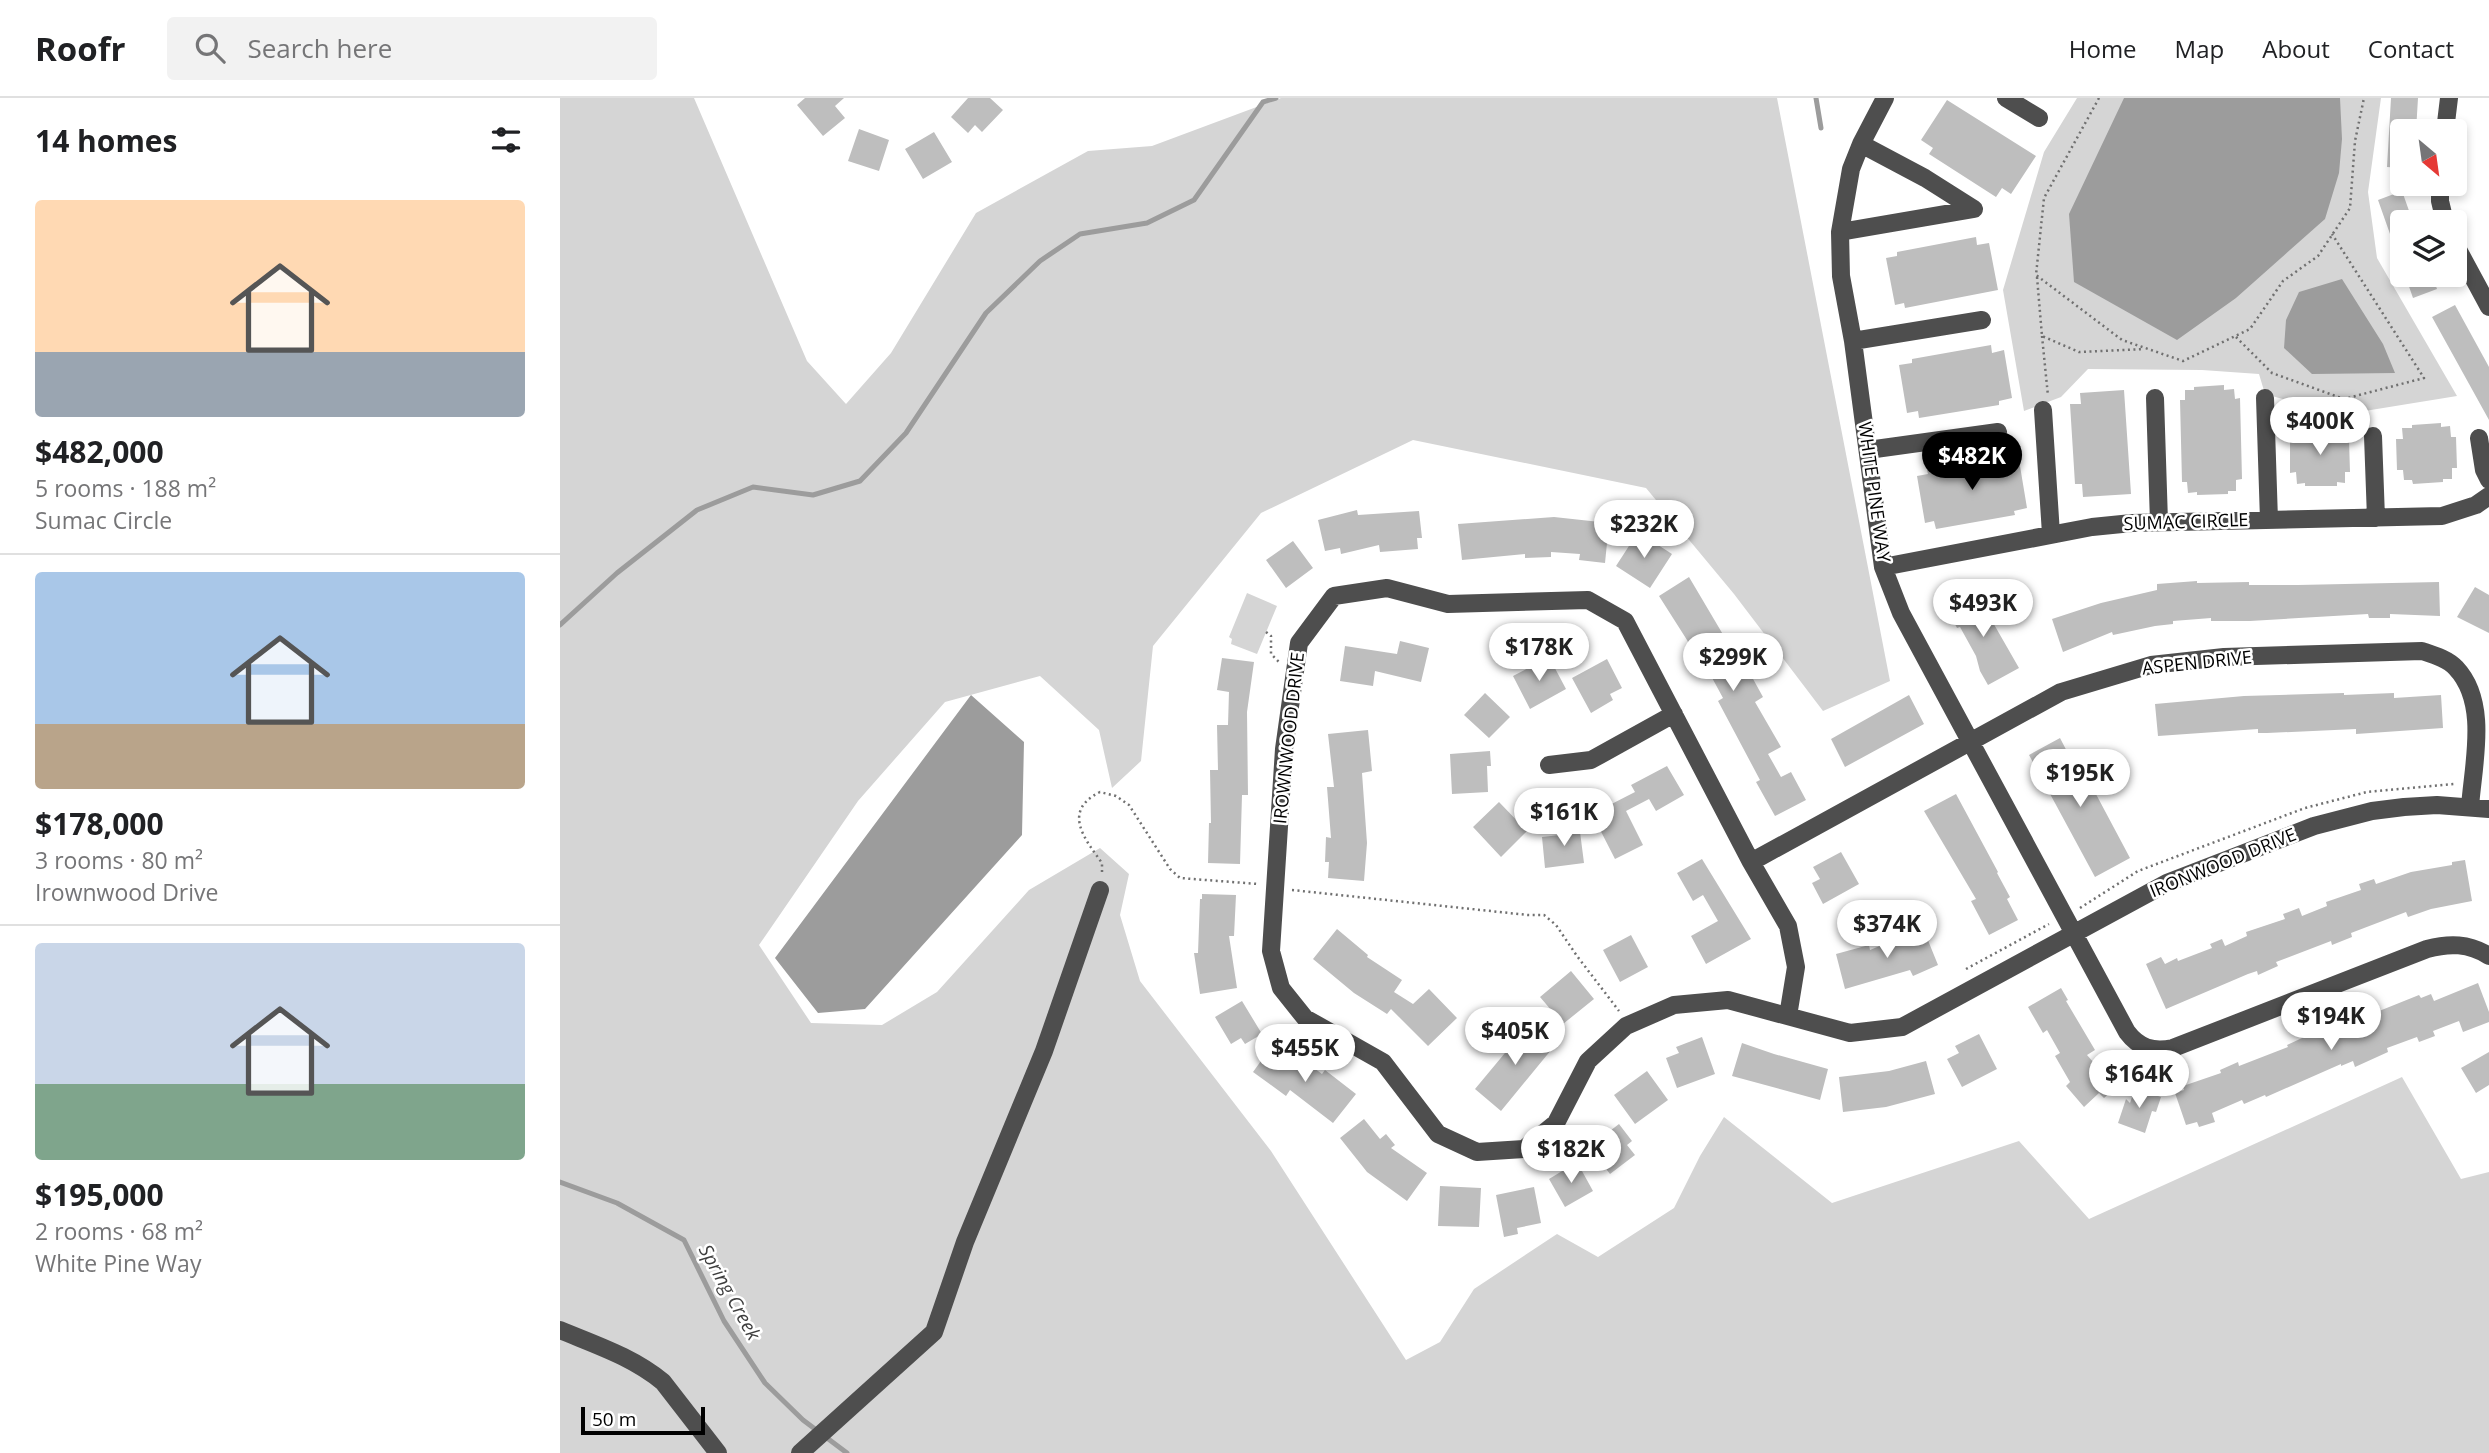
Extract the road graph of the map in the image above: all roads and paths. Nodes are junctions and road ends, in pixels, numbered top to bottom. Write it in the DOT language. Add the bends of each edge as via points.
graph roads {
  1 [pos="1885,98"];
  2 [pos="2006,98"];
  3 [pos="2099,98"];
  4 [pos="2364,98"];
  5 [pos="2449,98"];
  6 [pos="2039,118"];
  7 [pos="2446,119"];
  8 [pos="1861,144"];
  9 [pos="1840,232"];
  10 [pos="2332,234"];
  11 [pos="2467,266"];
  12 [pos="2036,275"];
  13 [pos="2489,307"];
  14 [pos="1982,320"];
  15 [pos="2042,336"];
  16 [pos="2235,336"];
  17 [pos="1853,341"];
  18 [pos="2147,349"];
  19 [pos="2155,398"];
  20 [pos="2265,398"];
  21 [pos="2046,406"];
  22 [pos="1998,432"];
  23 [pos="2373,436"];
  24 [pos="2479,438"];
  25 [pos="1868,450"];
  26 [pos="2489,480"];
  27 [pos="2489,496"];
  28 [pos="2376,518"];
  29 [pos="2269,520"];
  30 [pos="2159,522"];
  31 [pos="2050,534"];
  32 [pos="1883,566"];
  33 [pos="1266,632"];
  34 [pos="1296,666"];
  35 [pos="1674,714"];
  36 [pos="1969,741"];
  37 [pos="1549,765"];
  38 [pos="2469,807"];
  39 [pos="2489,809"];
  40 [pos="1751,862"];
  41 [pos="1275,888"];
  42 [pos="1100,890"];
  43 [pos="2074,933"];
  44 [pos="2489,956"];
  45 [pos="1978,987"];
  46 [pos="1788,1016"];
  47 [pos="1626,1027"];
  48 [pos="560,1330"];
  49 [pos="718,1453"];
  50 [pos="800,1453"];
  1 -- 8 [label="street, WHITE PINE WAY"];
  2 -- 6 [label="street"];
  3 -- 12 [label="path" via="2044,198"];
  4 -- 10 [label="path" via="2350,208"];
  5 -- 7 [label="street"];
  8 -- 9 [label="street, WHITE PINE WAY" via="1851,169"];
  8 -- 9 [label="street" via="1974,209"];
  9 -- 17 [label="street, WHITE PINE WAY" via="1841,276"];
  10 -- 16 [label="path" via="2318,256 2283,281 2250,329"];
  10 -- 16 [label="path" via="2424,378 2344,398 2272,373"];
  11 -- 13 [label="street"];
  12 -- 15 [label="path"];
  12 -- 18 [label="path" via="2122,340"];
  14 -- 17 [label="street"];
  15 -- 18 [label="path" via="2079,352"];
  15 -- 21 [label="path"];
  16 -- 18 [label="path" via="2183,361"];
  17 -- 25 [label="street, WHITE PINE WAY"];
  19 -- 30 [label="street"];
  20 -- 29 [label="street"];
  21 -- 31 [label="street"];
  22 -- 25 [label="street"];
  23 -- 28 [label="street"];
  24 -- 26 [label="street"];
  25 -- 32 [label="street, WHITE PINE WAY"];
  27 -- 28 [label="street, SUMAC CIRCLE" via="2442,516"];
  28 -- 29 [label="street, SUMAC CIRCLE"];
  29 -- 30 [label="street, SUMAC CIRCLE"];
  30 -- 31 [label="street, SUMAC CIRCLE"];
  31 -- 32 [label="street, SUMAC CIRCLE"];
  32 -- 36 [label="street, WHITE PINE WAY" via="1901,613"];
  33 -- 34 [label="path" via="1274,659"];
  34 -- 35 [label="street, IROWNWOOD DRIVE" via="1299,643 1334,596 1387,588 1448,604 1588,600 1625,621"];
  34 -- 41 [label="street, IROWNWOOD DRIVE" via="1284,749"];
  35 -- 37 [label="street" via="1591,760"];
  35 -- 40 [label="street, IROWNWOOD DRIVE"];
  36 -- 38 [label="street, ASPEN DRIVE" via="2061,692 2151,665 2224,657 2422,651 2455,666 2474,698 2477,719"];
  36 -- 40 [label="street, ASPEN DRIVE"];
  36 -- 43 [label="street, WHITE PINE WAY"];
  38 -- 39 [label="street, IRONWOOD DRIVE"];
  38 -- 43 [label="street, IRONWOOD DRIVE" via="2383,810 2314,826 2167,883"];
  40 -- 46 [label="street, IROWNWOOD DRIVE" via="1788,926 1796,967"];
  41 -- 42 [label="path" via="1180,878 1129,804 1100,792 1087,799 1078,822 1102,863"];
  41 -- 47 [label="path" via="1544,915 1556,925"];
  41 -- 47 [label="street, IROWNWOOD DRIVE" via="1271,951 1281,988 1305,1018 1383,1062 1438,1134 1477,1152 1524,1149 1556,1123 1588,1061"];
  42 -- 50 [label="street" via="1044,1051 965,1242 934,1332"];
  43 -- 44 [label="street, WHITE PINE WAY" via="2127,1032 2134,1042 2154,1049 2173,1048 2444,944 2463,945"];
  43 -- 45 [label="street, IRONWOOD DRIVE"];
  45 -- 46 [label="street, IROWNWOOD DRIVE" via="1902,1027 1850,1033"];
  46 -- 47 [label="street, IROWNWOOD DRIVE" via="1728,1000 1674,1004"];
  48 -- 49 [label="street" via="629,1359 663,1382"];
}
